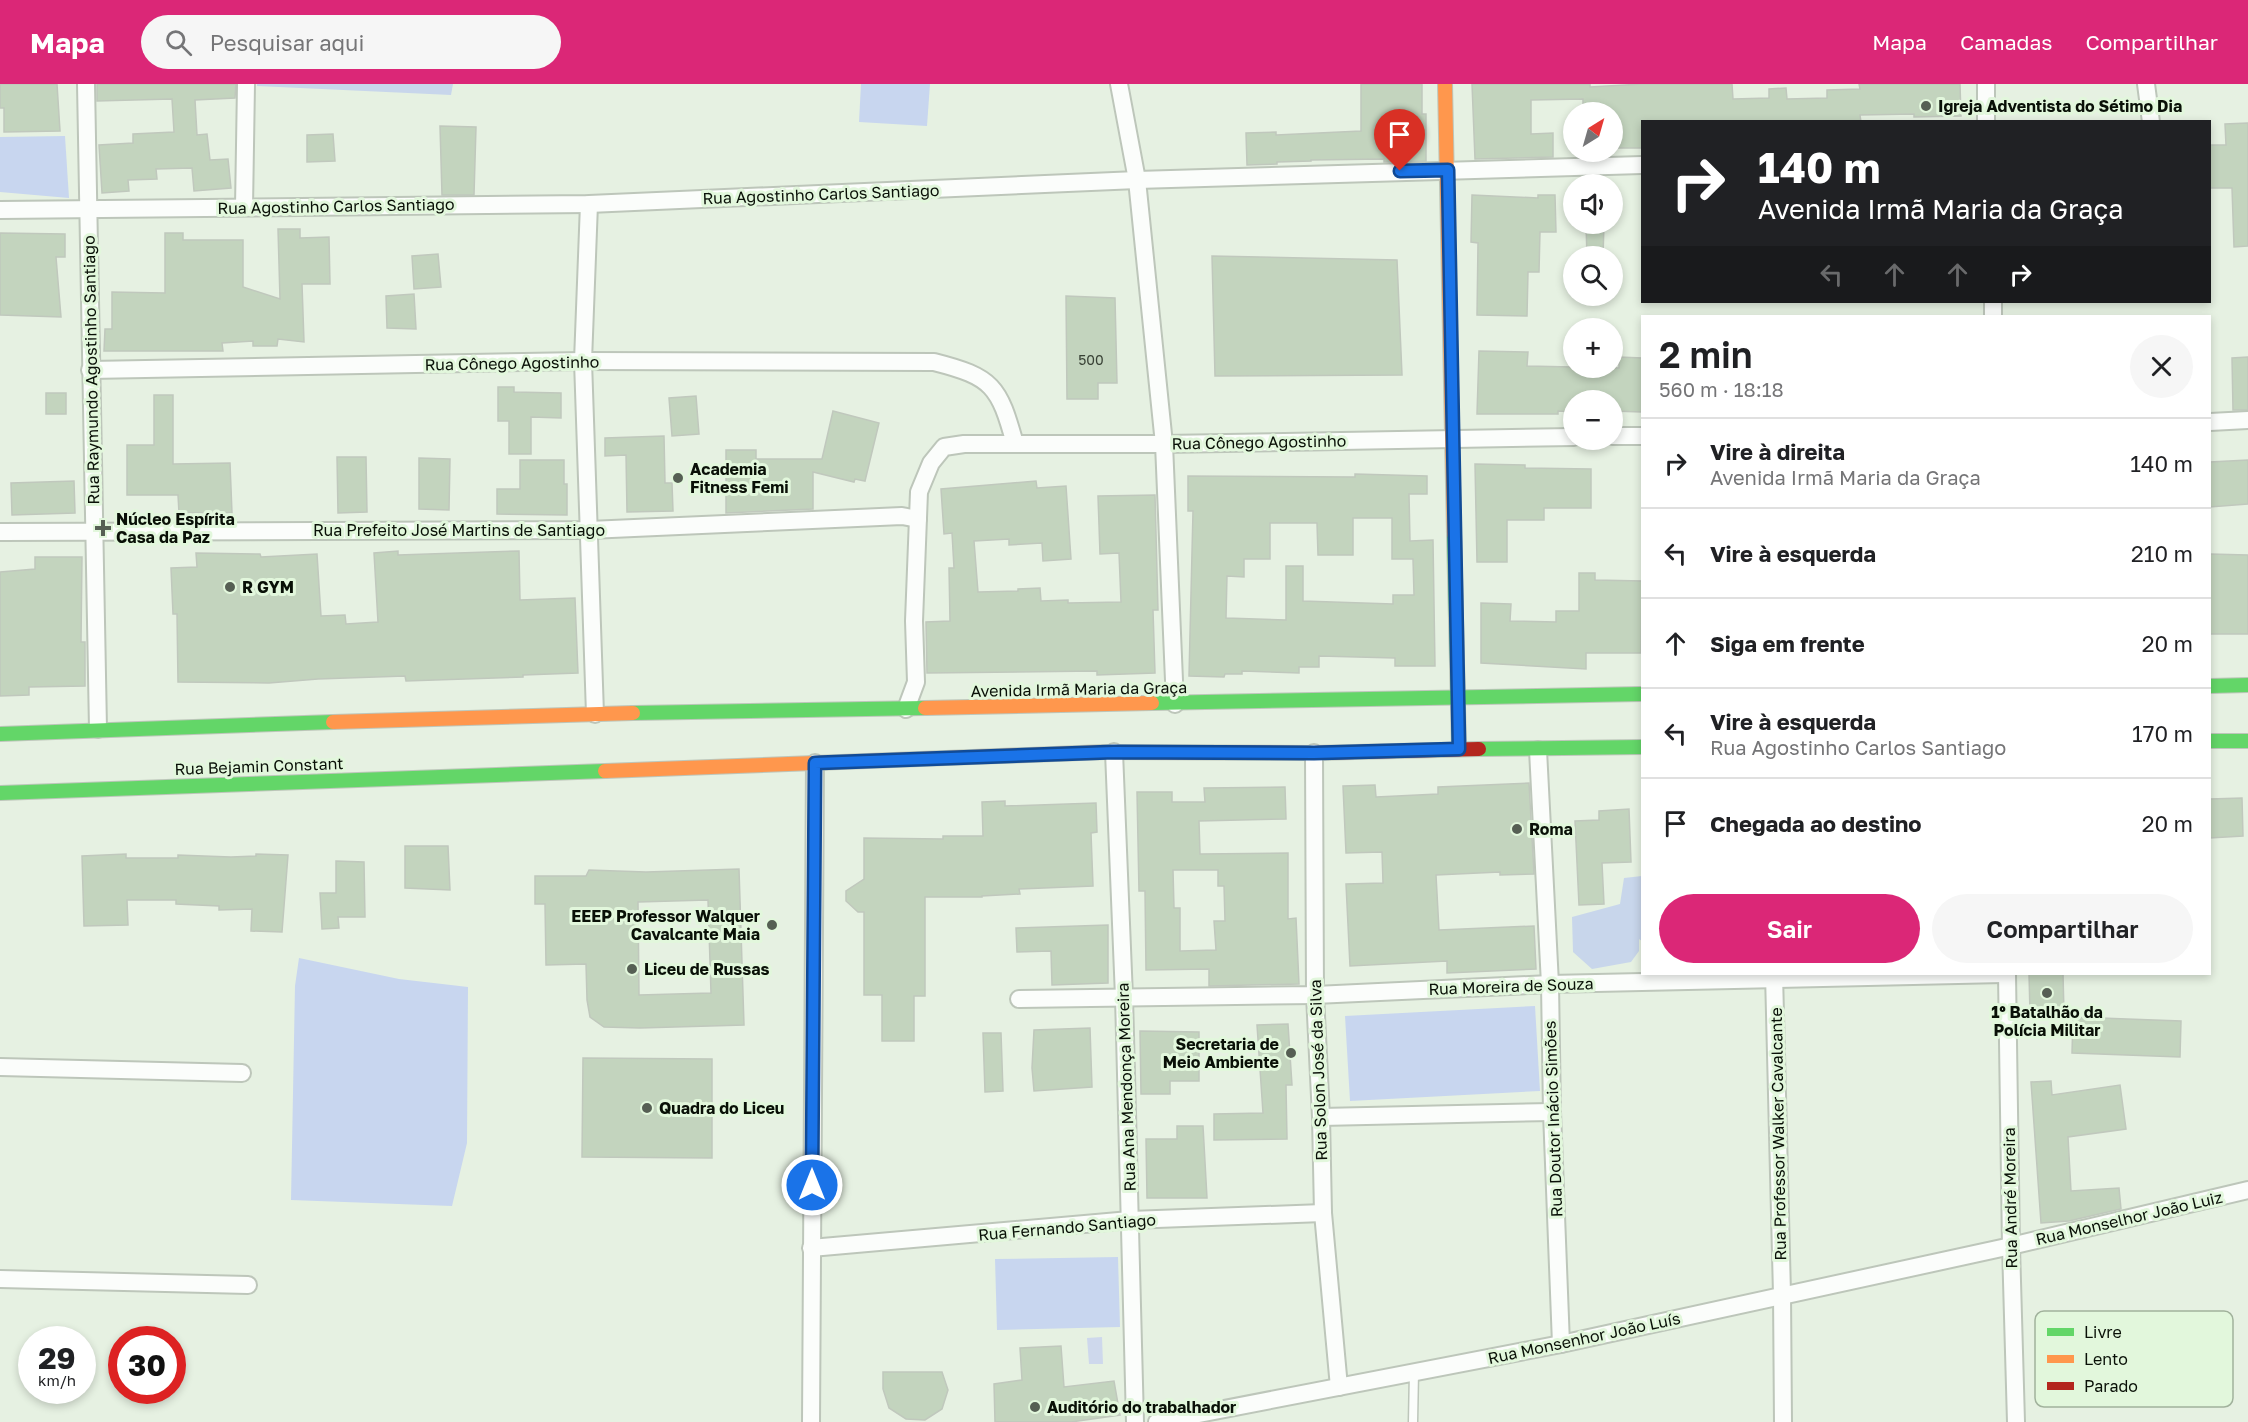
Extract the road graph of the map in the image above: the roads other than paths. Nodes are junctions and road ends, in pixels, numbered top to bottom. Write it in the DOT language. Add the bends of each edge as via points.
graph roads {
  1 [pos="86,84"];
  2 [pos="246,84"];
  3 [pos="1119,84"];
  4 [pos="1446,84"];
  5 [pos="1986,84"];
  6 [pos="2146,84"];
  7 [pos="1986,120"];
  8 [pos="2151,120"];
  9 [pos="1641,165"];
  10 [pos="1448,170"];
  11 [pos="1137,180"];
  12 [pos="589,204"];
  13 [pos="244,207"];
  14 [pos="87,209"];
  15 [pos="0,210"];
  16 [pos="583,361"];
  17 [pos="90,370"];
  18 [pos="2248,420"];
  19 [pos="2211,422"];
  20 [pos="1623,436"];
  21 [pos="1641,436"];
  22 [pos="1563,437"];
  23 [pos="1452,438"];
  24 [pos="1015,444"];
  25 [pos="1164,444"];
  26 [pos="918,519"];
  27 [pos="589,530"];
  28 [pos="0,532"];
  29 [pos="94,532"];
  30 [pos="2248,685"];
  31 [pos="2211,686"];
  32 [pos="1641,694"];
  33 [pos="1456,696"];
  34 [pos="1175,704"];
  35 [pos="906,709"];
  36 [pos="595,714"];
  37 [pos="98,729"];
  38 [pos="0,734"];
  39 [pos="2211,741"];
  40 [pos="2248,741"];
  41 [pos="1641,747"];
  42 [pos="1459,749"];
  43 [pos="1538,750"];
  44 [pos="1114,752"];
  45 [pos="1314,753"];
  46 [pos="815,763"];
  47 [pos="0,793"];
  48 [pos="1890,975"];
  49 [pos="2005,975"];
  50 [pos="1774,976"];
  51 [pos="1550,984"];
  52 [pos="1315,995"];
  53 [pos="1124,997"];
  54 [pos="1019,999"];
  55 [pos="0,1067"];
  56 [pos="242,1073"];
  57 [pos="1552,1112"];
  58 [pos="1321,1117"];
  59 [pos="2248,1190"];
  60 [pos="1323,1213"];
  61 [pos="1130,1220"];
  62 [pos="2011,1246"];
  63 [pos="811,1248"];
  64 [pos="0,1279"];
  65 [pos="248,1285"];
  66 [pos="1782,1294"];
  67 [pos="1561,1344"];
  68 [pos="1414,1372"];
  69 [pos="1339,1386"];
  70 [pos="811,1422"];
  71 [pos="1135,1422"];
  72 [pos="1156,1422"];
  73 [pos="1413,1422"];
  74 [pos="1783,1422"];
  75 [pos="2016,1422"];
  1 -- 14 [label="street, Rua Raymundo Agostinho Santiago"];
  2 -- 13 [label="street"];
  3 -- 11 [label="street"];
  4 -- 10 [label="main road"];
  5 -- 7 [label="street"];
  6 -- 8 [label="street"];
  9 -- 10 [label="street, Rua Agostinho Carlos Santiago"];
  10 -- 11 [label="street, Rua Agostinho Carlos Santiago"];
  10 -- 23 [label="main road"];
  11 -- 12 [label="street, Rua Agostinho Carlos Santiago"];
  11 -- 25 [label="street"];
  12 -- 13 [label="street, Rua Agostinho Carlos Santiago"];
  12 -- 16 [label="street"];
  13 -- 14 [label="street, Rua Agostinho Carlos Santiago"];
  14 -- 15 [label="street, Rua Agostinho Carlos Santiago"];
  14 -- 17 [label="street, Rua Raymundo Agostinho Santiago"];
  16 -- 17 [label="street, Rua Cônego Agostinho"];
  16 -- 24 [label="street, Rua Cônego Agostinho" via="934,362 969,371 990,385 1005,406"];
  16 -- 27 [label="street"];
  17 -- 29 [label="street, Rua Raymundo Agostinho Santiago"];
  18 -- 19 [label="street"];
  20 -- 21 [label="street"];
  22 -- 23 [label="street, Rua Cônego Agostinho"];
  23 -- 25 [label="street, Rua Cônego Agostinho"];
  23 -- 33 [label="main road"];
  24 -- 25 [label="street, Rua Cônego Agostinho"];
  24 -- 26 [label="street, Rua Cônego Agostinho" via="944,447 931,463 919,492"];
  25 -- 34 [label="street"];
  26 -- 27 [label="street, Rua Prefeito José Martins de Santiago" via="902,516"];
  26 -- 35 [label="street" via="916,682"];
  27 -- 29 [label="street, Rua Prefeito José Martins de Santiago"];
  27 -- 36 [label="street"];
  28 -- 29 [label="street, Rua Prefeito José Martins de Santiago"];
  29 -- 37 [label="street, Rua Raymundo Agostinho Santiago"];
  30 -- 31 [label="main road"];
  32 -- 33 [label="main road, Avenida Irmã Maria da Graça"];
  33 -- 34 [label="main road, Avenida Irmã Maria da Graça"];
  33 -- 42 [label="main road"];
  34 -- 35 [label="main road, Avenida Irmã Maria da Graça"];
  35 -- 36 [label="main road, Avenida Irmã Maria da Graça"];
  36 -- 37 [label="main road, Avenida Irmã Maria da Graça"];
  37 -- 38 [label="main road, Avenida Irmã Maria da Graça"];
  39 -- 40 [label="main road"];
  41 -- 43 [label="main road"];
  42 -- 43 [label="main road"];
  42 -- 45 [label="main road"];
  43 -- 51 [label="street, Rua Doutor Inácio Simões"];
  44 -- 45 [label="main road"];
  44 -- 46 [label="main road"];
  44 -- 53 [label="street, Rua Ana Mendonça Moreira"];
  45 -- 52 [label="street, Rua Solon José da Silva"];
  46 -- 47 [label="main road, Rua Bejamin Constant"];
  46 -- 63 [label="street"];
  48 -- 50 [label="street, Rua Moreira de Souza"];
  49 -- 62 [label="street, Rua André Moreira"];
  50 -- 51 [label="street, Rua Moreira de Souza"];
  50 -- 66 [label="street, Rua Professor Walker Cavalcante"];
  51 -- 52 [label="street, Rua Moreira de Souza"];
  51 -- 57 [label="street, Rua Doutor Inácio Simões"];
  52 -- 53 [label="street, Rua Moreira de Souza"];
  52 -- 58 [label="street, Rua Solon José da Silva"];
  53 -- 54 [label="street, Rua Moreira de Souza"];
  53 -- 61 [label="street, Rua Ana Mendonça Moreira"];
  55 -- 56 [label="street"];
  57 -- 58 [label="street"];
  57 -- 67 [label="street, Rua Doutor Inácio Simões"];
  58 -- 60 [label="street, Rua Solon José da Silva"];
  59 -- 62 [label="street, Rua Monselhor João Luiz"];
  60 -- 61 [label="street, Rua Fernando Santiago"];
  60 -- 69 [label="street, Rua Solon José da Silva"];
  61 -- 63 [label="street, Rua Fernando Santiago"];
  61 -- 71 [label="street, Rua Ana Mendonça Moreira"];
  62 -- 66 [label="street, Rua Monsenhor João Luís"];
  62 -- 75 [label="street, Rua André Moreira"];
  63 -- 70 [label="street"];
  64 -- 65 [label="street"];
  66 -- 67 [label="street, Rua Monsenhor João Luís"];
  66 -- 74 [label="street, Rua Professor Walker Cavalcante"];
  67 -- 68 [label="street, Rua Monsenhor João Luís"];
  68 -- 69 [label="street, Rua Monsenhor João Luís"];
  68 -- 73 [label="lane"];
  69 -- 72 [label="street, Rua Monsenhor João Luís"];
}
